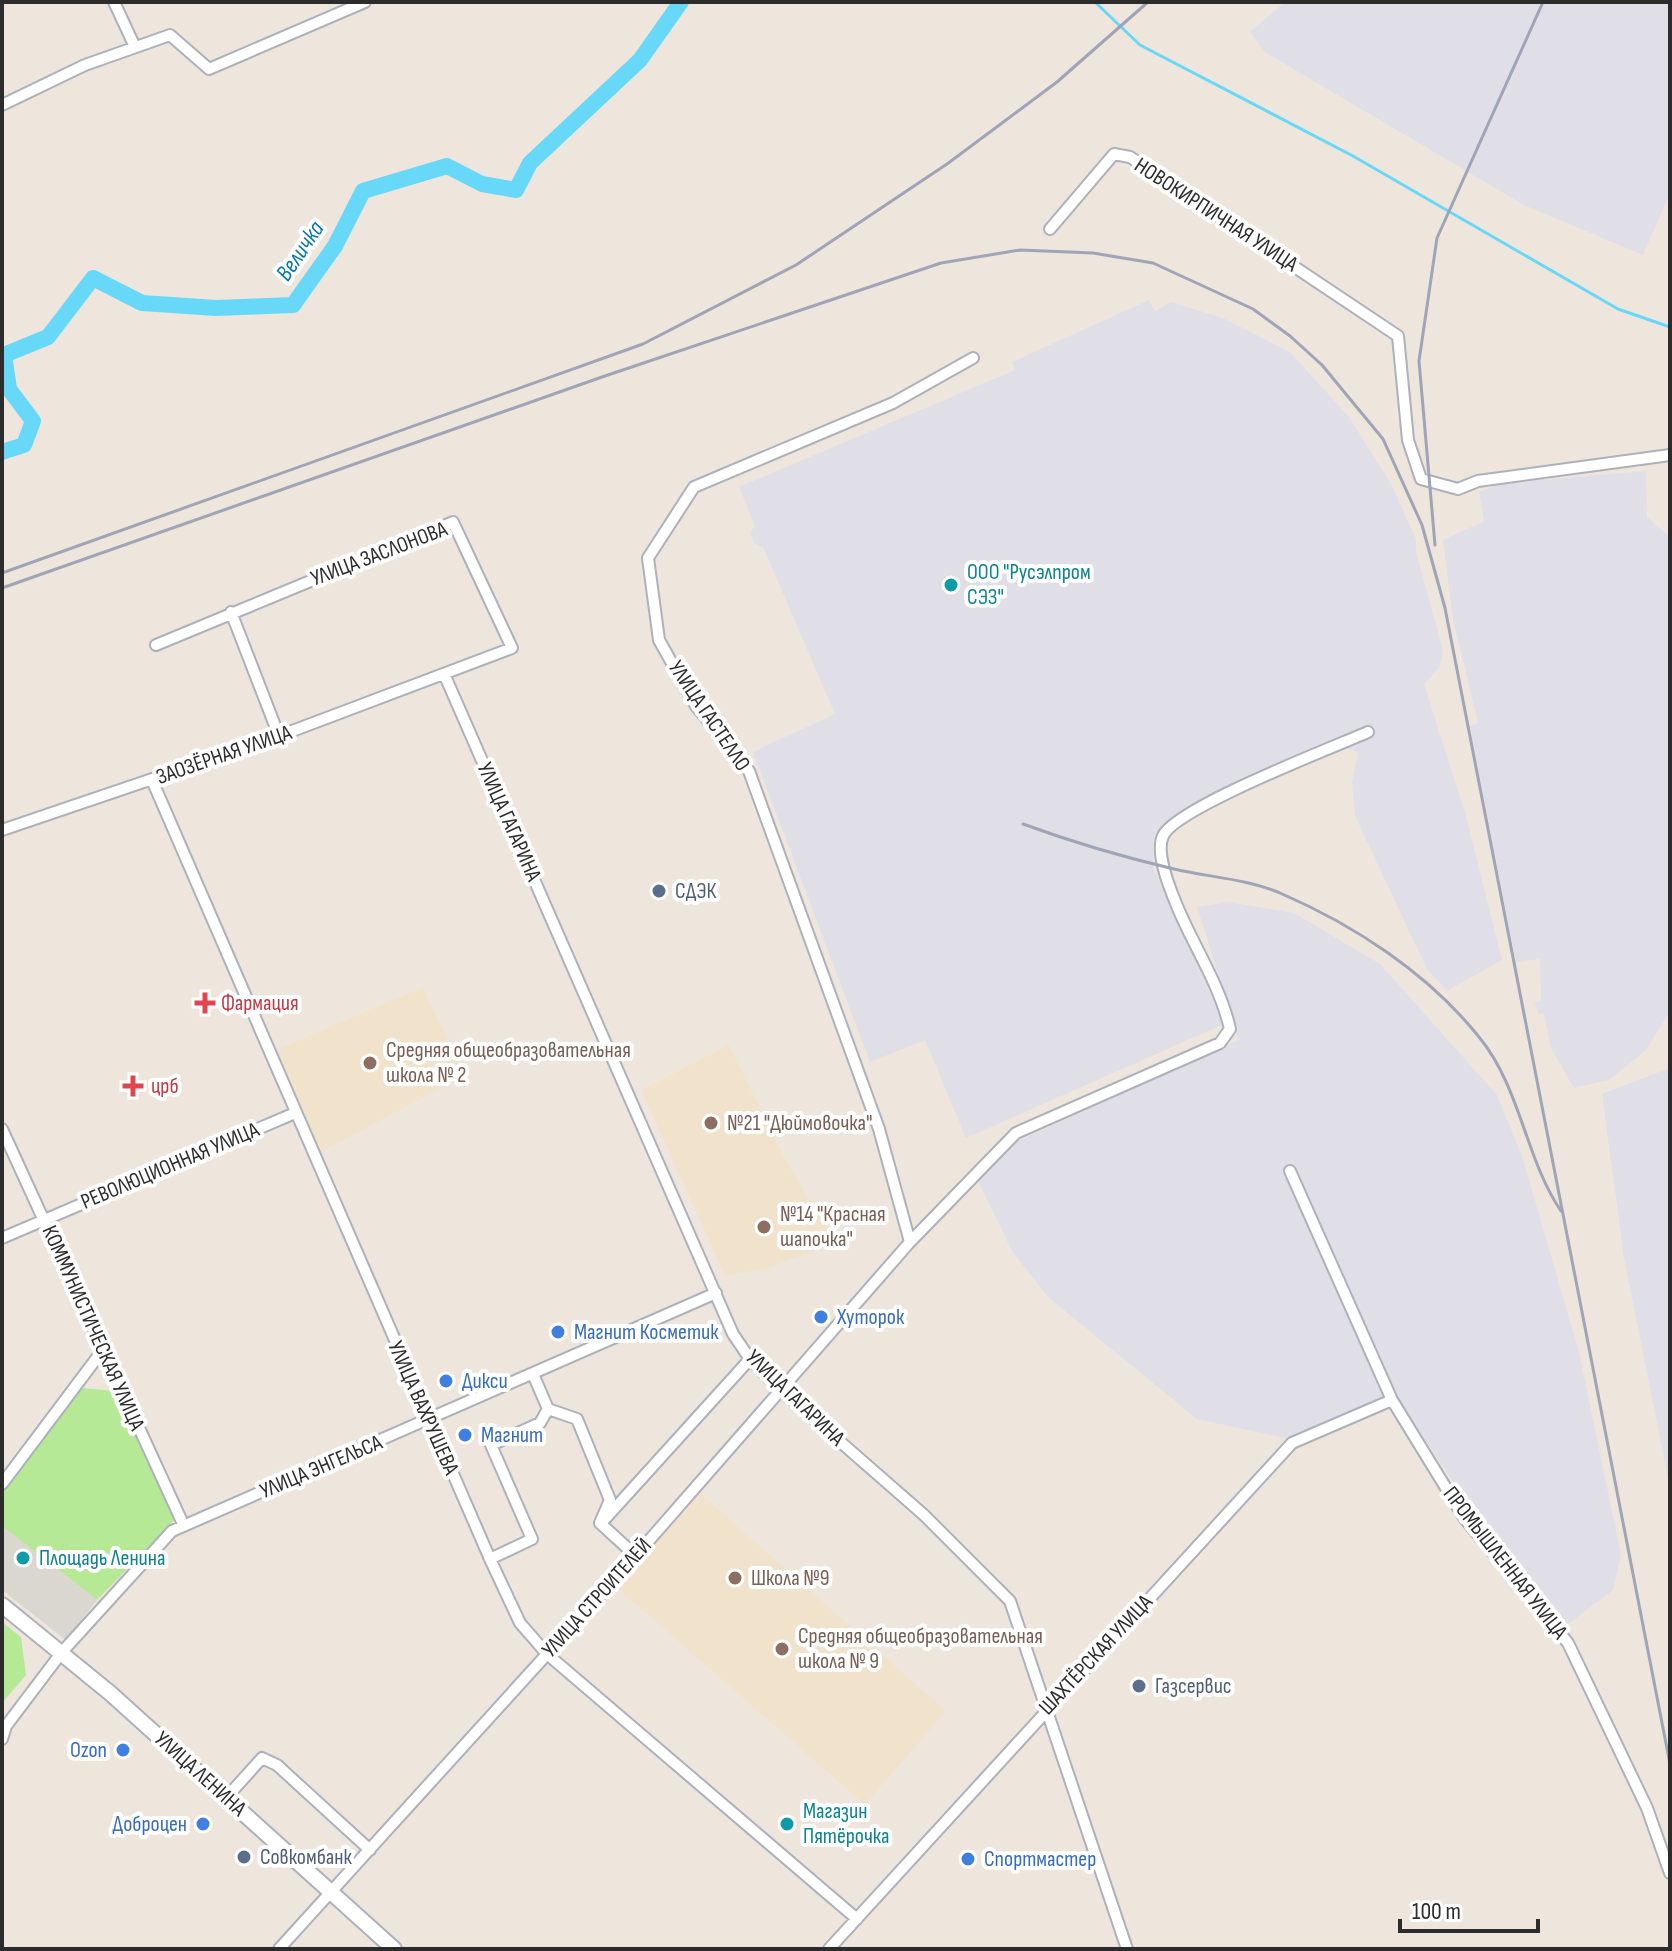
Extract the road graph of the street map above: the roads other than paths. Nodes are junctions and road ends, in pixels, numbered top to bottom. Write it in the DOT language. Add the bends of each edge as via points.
graph roads {
  1 [pos="114,2"];
  2 [pos="365,2"];
  3 [pos="135,47"];
  4 [pos="2,105"];
  5 [pos="1050,229"];
  6 [pos="973,358"];
  7 [pos="1670,455"];
  8 [pos="231,612"];
  9 [pos="156,645"];
  10 [pos="445,676"];
  11 [pos="1368,732"];
  12 [pos="279,736"];
  13 [pos="152,780"];
  14 [pos="2,830"];
  15 [pos="295,1113"];
  16 [pos="2,1129"];
  17 [pos="1290,1171"];
  18 [pos="44,1219"];
  19 [pos="2,1238"];
  20 [pos="910,1242"];
  21 [pos="716,1293"];
  22 [pos="102,1351"];
  23 [pos="750,1359"];
  24 [pos="533,1374"];
  25 [pos="781,1390"];
  26 [pos="1392,1400"];
  27 [pos="548,1409"];
  28 [pos="428,1421"];
  29 [pos="2,1484"];
  30 [pos="600,1523"];
  31 [pos="184,1526"];
  32 [pos="636,1556"];
  33 [pos="490,1559"];
  34 [pos="2,1605"];
  35 [pos="62,1652"];
  36 [pos="547,1654"];
  37 [pos="1048,1706"];
  38 [pos="2,1739"];
  39 [pos="226,1798"];
  40 [pos="370,1850"];
  41 [pos="1670,1873"];
  42 [pos="330,1893"];
  43 [pos="857,1919"];
  44 [pos="279,1949"];
  45 [pos="394,1949"];
  46 [pos="829,1949"];
  47 [pos="1127,1949"];
  1 -- 3 [label="street"];
  2 -- 3 [label="street" via="209,69 170,35"];
  3 -- 4 [label="street"];
  5 -- 7 [label="street, НОВОКИРПИЧНАЯ УЛИЦА" via="1114,154 1130,157 1398,336 1408,440 1421,479 1458,489 1478,481"];
  6 -- 20 [label="street, УЛИЦА ГАСТЕЛЛО" via="893,403 694,487 648,558 659,640 696,706 749,771 879,1129"];
  8 -- 9 [label="street, УЛИЦА ЗАСЛОНОВА"];
  8 -- 10 [label="street, УЛИЦА ЗАСЛОНОВА" via="453,522 512,648"];
  8 -- 12 [label="street"];
  10 -- 12 [label="street, ЗАОЗЁРНАЯ УЛИЦА"];
  10 -- 21 [label="street, УЛИЦА ГАГАРИНА"];
  11 -- 20 [label="street, УЛИЦА СТРОИТЕЛЕЙ" via="1229,792 1170,826 1162,837 1161,854 1176,903 1225,1006 1230,1029 1220,1043 1016,1133"];
  12 -- 13 [label="street, ЗАОЗЁРНАЯ УЛИЦА"];
  13 -- 14 [label="street, ЗАОЗЁРНАЯ УЛИЦА"];
  13 -- 15 [label="street, УЛИЦА ВАХРУШЕВА"];
  15 -- 18 [label="street, РЕВОЛЮЦИОННАЯ УЛИЦА"];
  15 -- 28 [label="street, УЛИЦА ВАХРУШЕВА"];
  16 -- 18 [label="street, КОММУНИСТИЧЕСКАЯ УЛИЦА"];
  17 -- 26 [label="street, ПРОМЫШЛЕННАЯ УЛИЦА"];
  18 -- 19 [label="street, РЕВОЛЮЦИОННАЯ УЛИЦА"];
  18 -- 22 [label="street, КОММУНИСТИЧЕСКАЯ УЛИЦА"];
  20 -- 25 [label="street, УЛИЦА СТРОИТЕЛЕЙ"];
  21 -- 23 [label="street, УЛИЦА ГАГАРИНА"];
  21 -- 24 [label="street, УЛИЦА ЭНГЕЛЬСА"];
  22 -- 29 [label="street"];
  22 -- 31 [label="street, КОММУНИСТИЧЕСКАЯ УЛИЦА"];
  23 -- 25 [label="street, УЛИЦА ГАГАРИНА"];
  23 -- 30 [label="street"];
  24 -- 27 [label="street"];
  24 -- 28 [label="street, УЛИЦА ЭНГЕЛЬСА"];
  25 -- 32 [label="street, УЛИЦА СТРОИТЕЛЕЙ"];
  25 -- 37 [label="street, УЛИЦА ГАГАРИНА" via="924,1515 1010,1601"];
  26 -- 37 [label="street, ШАХТЁРСКАЯ УЛИЦА" via="1292,1443"];
  26 -- 41 [label="street, ПРОМЫШЛЕННАЯ УЛИЦА" via="1465,1519 1568,1643 1647,1808"];
  27 -- 30 [label="street" via="577,1419 610,1500"];
  27 -- 33 [label="street" via="540,1423 491,1445 532,1539"];
  28 -- 31 [label="street, УЛИЦА ЭНГЕЛЬСА"];
  28 -- 33 [label="street, УЛИЦА ВАХРУШЕВА"];
  30 -- 32 [label="street"];
  31 -- 35 [label="street, УЛИЦА ЭНГЕЛЬСА" via="172,1531"];
  32 -- 36 [label="street, УЛИЦА СТРОИТЕЛЕЙ"];
  33 -- 36 [label="street, УЛИЦА ВАХРУШЕВА" via="520,1623"];
  34 -- 35 [label="main road, УЛИЦА ЛЕНИНА"];
  35 -- 38 [label="street, УЛИЦА ЭНГЕЛЬСА" via="6,1726"];
  35 -- 39 [label="main road, УЛИЦА ЛЕНИНА"];
  36 -- 40 [label="street, УЛИЦА СТРОИТЕЛЕЙ"];
  36 -- 43 [label="street, УЛИЦА ВАХРУШЕВА"];
  37 -- 43 [label="street, ШАХТЁРСКАЯ УЛИЦА"];
  37 -- 47 [label="street, УЛИЦА ГАГАРИНА"];
  39 -- 40 [label="street" via="262,1758 277,1765"];
  39 -- 42 [label="main road, УЛИЦА ЛЕНИНА"];
  40 -- 42 [label="street, УЛИЦА СТРОИТЕЛЕЙ"];
  42 -- 44 [label="street, УЛИЦА СТРОИТЕЛЕЙ"];
  42 -- 45 [label="main road, УЛИЦА ЛЕНИНА"];
  43 -- 46 [label="street, ШАХТЁРСКАЯ УЛИЦА"];
}
